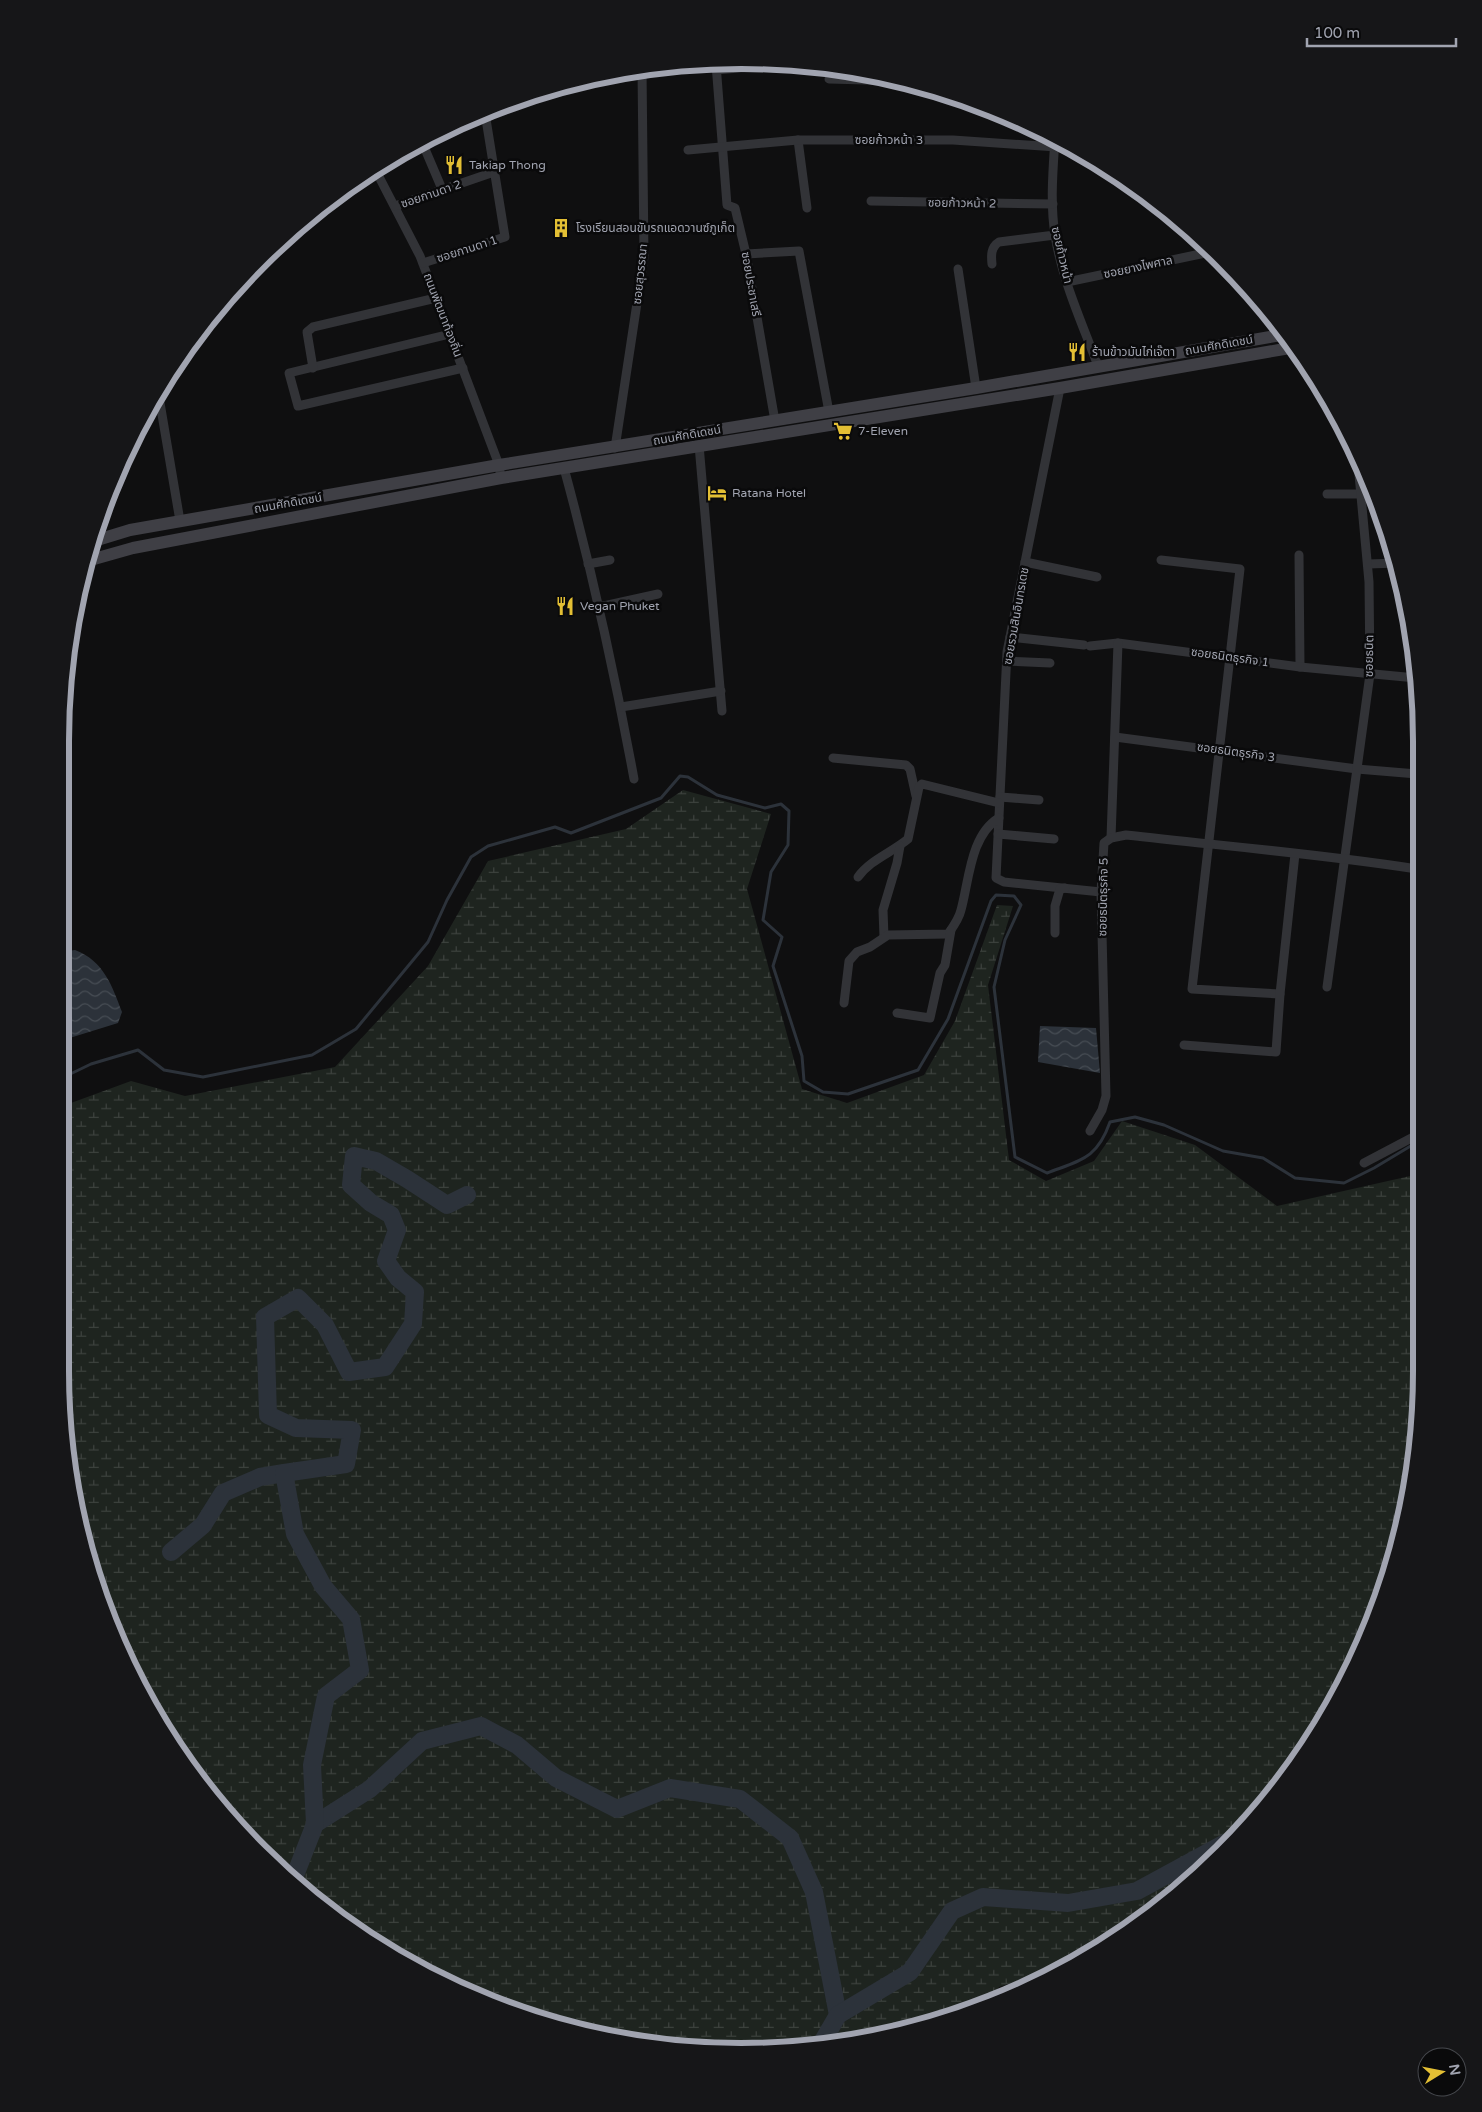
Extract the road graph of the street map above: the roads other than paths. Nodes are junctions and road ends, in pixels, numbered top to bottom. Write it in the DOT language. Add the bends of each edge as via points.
graph roads {
  1 [pos="716,70"];
  2 [pos="642,77"];
  3 [pos="829,79"];
  4 [pos="851,79"];
  5 [pos="487,119"];
  6 [pos="798,140"];
  7 [pos="723,146"];
  8 [pos="425,148"];
  9 [pos="1054,148"];
  10 [pos="688,150"];
  11 [pos="494,172"];
  12 [pos="378,175"];
  13 [pos="442,189"];
  14 [pos="871,201"];
  15 [pos="1053,204"];
  16 [pos="395,206"];
  17 [pos="807,208"];
  18 [pos="1055,235"];
  19 [pos="1202,252"];
  20 [pos="746,254"];
  21 [pos="423,263"];
  22 [pos="992,264"];
  23 [pos="958,269"];
  24 [pos="1067,282"];
  25 [pos="436,298"];
  26 [pos="450,334"];
  27 [pos="1277,336"];
  28 [pos="1286,349"];
  29 [pos="1098,366"];
  30 [pos="313,368"];
  31 [pos="462,368"];
  32 [pos="976,388"];
  33 [pos="1060,388"];
  34 [pos="160,403"];
  35 [pos="829,412"];
  36 [pos="774,421"];
  37 [pos="699,445"];
  38 [pos="653,447"];
  39 [pos="615,448"];
  40 [pos="499,465"];
  41 [pos="564,468"];
  42 [pos="501,478"];
  43 [pos="1359,478"];
  44 [pos="1327,494"];
  45 [pos="1361,494"];
  46 [pos="180,522"];
  47 [pos="100,539"];
  48 [pos="1299,555"];
  49 [pos="94,559"];
  50 [pos="610,560"];
  51 [pos="1161,560"];
  52 [pos="1025,562"];
  53 [pos="1389,563"];
  54 [pos="588,564"];
  55 [pos="1368,564"];
  56 [pos="1097,577"];
  57 [pos="658,594"];
  58 [pos="599,607"];
  59 [pos="1010,637"];
  60 [pos="1118,643"];
  61 [pos="1231,657"];
  62 [pos="1007,662"];
  63 [pos="1050,664"];
  64 [pos="1300,667"];
  65 [pos="1370,674"];
  66 [pos="1410,677"];
  67 [pos="721,691"];
  68 [pos="621,707"];
  69 [pos="722,711"];
  70 [pos="1114,736"];
  71 [pos="1220,750"];
  72 [pos="833,758"];
  73 [pos="1358,769"];
  74 [pos="1413,774"];
  75 [pos="634,779"];
  76 [pos="916,798"];
  77 [pos="1000,800"];
  78 [pos="1039,800"];
  79 [pos="999,818"];
  80 [pos="998,834"];
  81 [pos="1054,838"];
  82 [pos="1111,838"];
  83 [pos="1209,844"];
  84 [pos="900,846"];
  85 [pos="1295,854"];
  86 [pos="1344,857"];
  87 [pos="1413,868"];
  88 [pos="858,877"];
  89 [pos="1066,888"];
  90 [pos="1101,892"];
  91 [pos="951,930"];
  92 [pos="1054,932"];
  93 [pos="884,936"];
  94 [pos="1327,987"];
  95 [pos="1280,994"];
  96 [pos="844,1003"];
  97 [pos="897,1014"];
  98 [pos="1184,1045"];
  99 [pos="1090,1131"];
  100 [pos="1413,1137"];
  101 [pos="1364,1163"];
  1 -- 7 [label="street, ซอยประชาเสรี"];
  2 -- 39 [label="street, ซอยสุวรรณา" via="644,258"];
  3 -- 4 [label="street"];
  5 -- 11 [label="street, ซอยกานดา 1"];
  6 -- 7 [label="street, ซอยก้าวหน้า 3"];
  6 -- 9 [label="street, ซอยก้าวหน้า 3" via="953,140"];
  6 -- 17 [label="street"];
  7 -- 10 [label="street, ซอยก้าวหน้า 3"];
  7 -- 20 [label="street, ซอยประชาเสรี" via="727,205 735,208"];
  8 -- 13 [label="street"];
  9 -- 15 [label="street, ซอยก้าวหน้า"];
  11 -- 13 [label="street, ซอยกานดา 2"];
  11 -- 21 [label="street, ซอยกานดา 1" via="505,237"];
  12 -- 16 [label="street, ถนนพัฒนาท้องถิ่น"];
  13 -- 16 [label="street, ซอยกานดา 2"];
  14 -- 15 [label="street, ซอยก้าวหน้า 2"];
  15 -- 18 [label="street, ซอยก้าวหน้า"];
  16 -- 21 [label="street, ถนนพัฒนาท้องถิ่น"];
  18 -- 22 [label="street" via="999,242 991,254"];
  18 -- 24 [label="street, ซอยก้าวหน้า"];
  19 -- 24 [label="street, ซอยยางไพศาล"];
  20 -- 35 [label="street" via="799,251"];
  20 -- 36 [label="street, ซอยประชาเสรี"];
  21 -- 25 [label="street, ถนนพัฒนาท้องถิ่น"];
  23 -- 32 [label="street"];
  24 -- 29 [label="street, ซอยก้าวหน้า"];
  25 -- 26 [label="street, ถนนพัฒนาท้องถิ่น"];
  25 -- 30 [label="street" via="313,326 307,332"];
  26 -- 30 [label="street"];
  26 -- 31 [label="street, ถนนพัฒนาท้องถิ่น"];
  27 -- 29 [label="main road, ถนนศักดิเดชน์"];
  28 -- 33 [label="main road, ถนนศักดิเดชน์"];
  29 -- 32 [label="main road, ถนนศักดิเดชน์"];
  30 -- 31 [label="street" via="289,373 298,406"];
  31 -- 40 [label="street, ถนนพัฒนาท้องถิ่น"];
  32 -- 35 [label="main road, ถนนศักดิเดชน์"];
  33 -- 37 [label="main road, ถนนศักดิเดชน์"];
  33 -- 52 [label="street, ซอยรวมสินอินทรเดช"];
  34 -- 46 [label="street"];
  35 -- 36 [label="main road, ถนนศักดิเดชน์"];
  36 -- 38 [label="main road, ถนนศักดิเดชน์"];
  37 -- 38 [label="main road, ถนนศักดิเดชน์"];
  37 -- 67 [label="street"];
  38 -- 39 [label="main road, ถนนศักดิเดชน์"];
  38 -- 41 [label="main road, ถนนศักดิเดชน์"];
  39 -- 40 [label="main road, ถนนศักดิเดชน์"];
  40 -- 42 [label="street, ถนนพัฒนาท้องถิ่น"];
  40 -- 46 [label="main road, ถนนศักดิเดชน์"];
  41 -- 42 [label="main road, ถนนศักดิเดชน์"];
  41 -- 54 [label="street"];
  42 -- 49 [label="main road, ถนนศักดิเดชน์" via="132,548"];
  43 -- 45 [label="street, ซอยธนิต"];
  44 -- 45 [label="street"];
  45 -- 55 [label="street, ซอยธนิต"];
  46 -- 47 [label="main road, ถนนศักดิเดชน์" via="130,530"];
  48 -- 64 [label="street"];
  50 -- 54 [label="street"];
  51 -- 61 [label="street" via="1240,569"];
  52 -- 56 [label="street"];
  52 -- 59 [label="street, ซอยรวมสินอินทรเดช"];
  53 -- 55 [label="street"];
  54 -- 58 [label="street"];
  55 -- 65 [label="street, ซอยธนิต"];
  57 -- 58 [label="street"];
  58 -- 68 [label="street"];
  59 -- 60 [label="street, ซอยธนิตธุรกิจ 1" via="1087,646"];
  59 -- 62 [label="street, ซอยรวมสินอินทรเดช"];
  60 -- 61 [label="street, ซอยธนิตธุรกิจ 1"];
  60 -- 70 [label="street"];
  61 -- 64 [label="street, ซอยธนิตธุรกิจ 1"];
  61 -- 71 [label="street"];
  62 -- 63 [label="street"];
  62 -- 77 [label="street, ซอยรวมสินอินทรเดช"];
  64 -- 65 [label="street, ซอยธนิตธุรกิจ 1"];
  65 -- 66 [label="street, ซอยธนิตธุรกิจ 1"];
  65 -- 73 [label="street, ซอยธนิต"];
  67 -- 68 [label="street"];
  67 -- 69 [label="street"];
  68 -- 75 [label="street"];
  70 -- 71 [label="street, ซอยธนิตธุรกิจ 3"];
  70 -- 82 [label="street"];
  71 -- 73 [label="street, ซอยธนิตธุรกิจ 3"];
  71 -- 83 [label="street"];
  72 -- 76 [label="street" via="909,766"];
  73 -- 74 [label="street, ซอยธนิตธุรกิจ 3"];
  73 -- 86 [label="street, ซอยธนิต"];
  76 -- 77 [label="street" via="918,787 925,784"];
  76 -- 84 [label="street" via="908,839"];
  77 -- 78 [label="street"];
  77 -- 79 [label="street, ซอยรวมสินอินทรเดช"];
  79 -- 80 [label="street, ซอยรวมสินอินทรเดช"];
  79 -- 91 [label="street" via="991,822 982,837 970,865 961,911"];
  80 -- 81 [label="street"];
  80 -- 89 [label="street, ซอยรวมสินอินทรเดช" via="996,878 1004,882"];
  82 -- 83 [label="street" via="1126,835"];
  82 -- 90 [label="street, ซอยธนิตธุรกิจ 5" via="1104,843"];
  83 -- 85 [label="street"];
  83 -- 95 [label="street" via="1192,989"];
  84 -- 88 [label="street" via="871,863"];
  84 -- 93 [label="street" via="883,910"];
  85 -- 86 [label="street"];
  85 -- 95 [label="street"];
  86 -- 87 [label="street"];
  86 -- 94 [label="street, ซอยธนิต"];
  89 -- 90 [label="street"];
  89 -- 92 [label="street" via="1060,889 1056,902"];
  90 -- 99 [label="street, ซอยธนิตธุรกิจ 5" via="1106,1096"];
  91 -- 93 [label="street" via="943,935"];
  91 -- 97 [label="street" via="930,1018"];
  93 -- 96 [label="street" via="857,952 849,961"];
  95 -- 98 [label="street" via="1276,1052"];
  100 -- 101 [label="street"];
}
